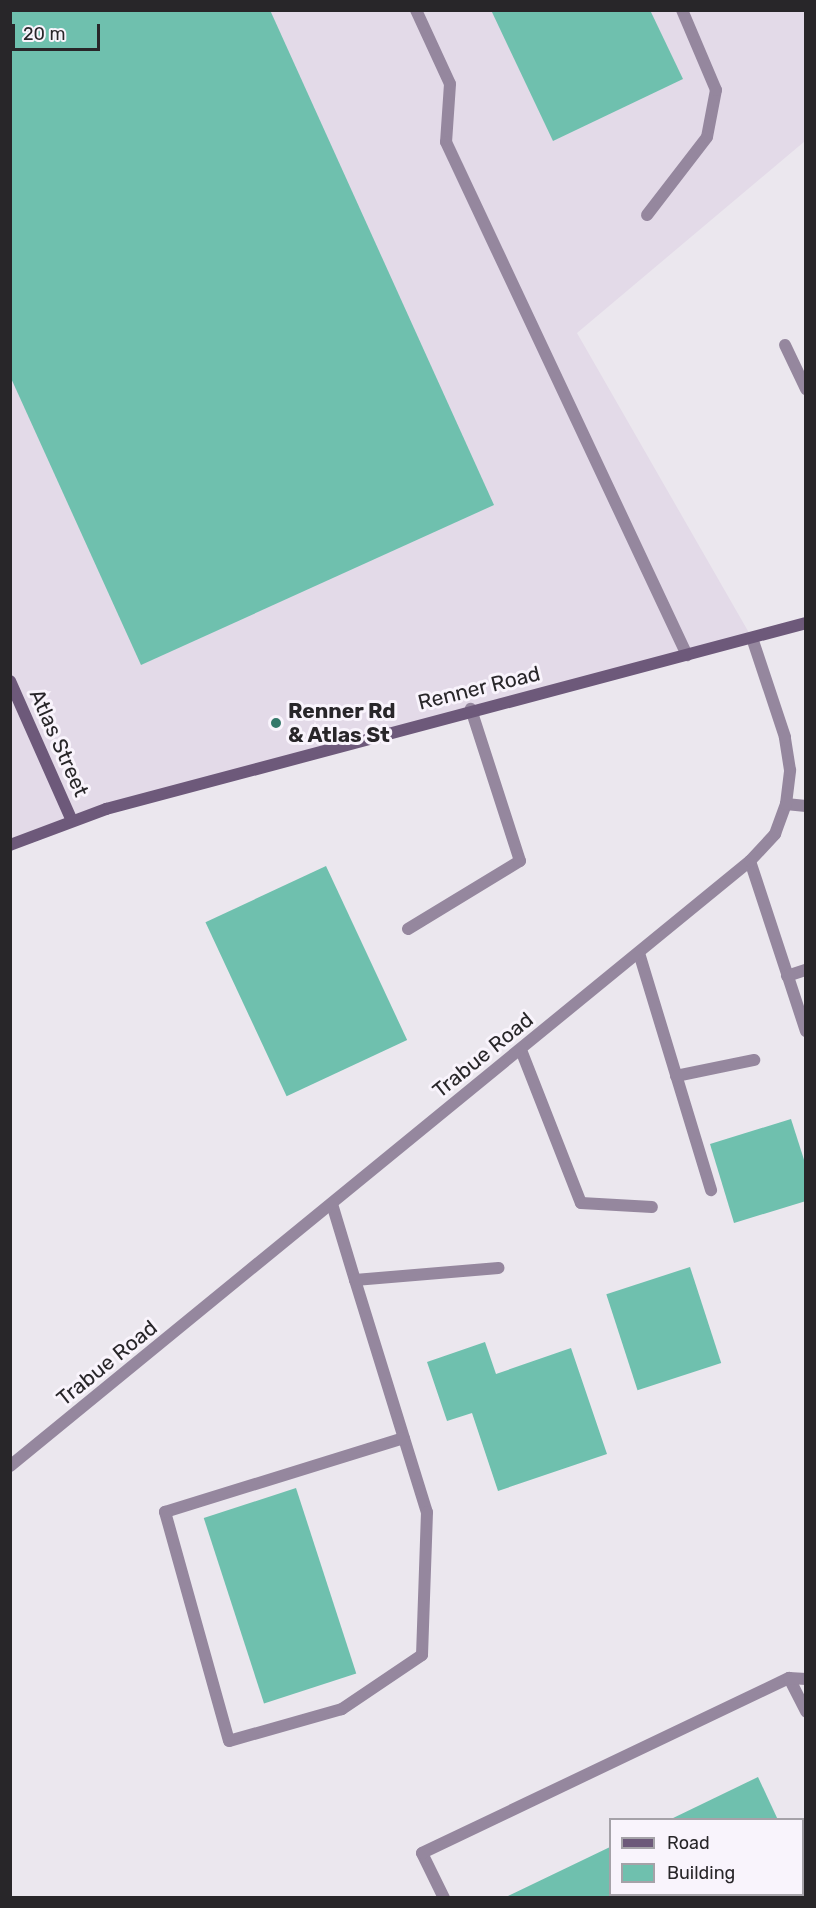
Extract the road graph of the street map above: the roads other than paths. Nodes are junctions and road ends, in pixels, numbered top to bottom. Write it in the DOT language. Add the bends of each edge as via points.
graph roads {
  1 [pos="416,10"];
  2 [pos="682,10"];
  3 [pos="647,215"];
  4 [pos="785,345"];
  5 [pos="806,389"];
  6 [pos="806,623"];
  7 [pos="752,638"];
  8 [pos="687,655"];
  9 [pos="10,681"];
  10 [pos="471,709"];
  11 [pos="786,804"];
  12 [pos="806,806"];
  13 [pos="72,821"];
  14 [pos="10,845"];
  15 [pos="750,861"];
  16 [pos="408,929"];
  17 [pos="639,953"];
  18 [pos="806,970"];
  19 [pos="788,976"];
  20 [pos="806,1031"];
  21 [pos="520,1050"];
  22 [pos="754,1060"];
  23 [pos="676,1076"];
  24 [pos="711,1190"];
  25 [pos="332,1204"];
  26 [pos="652,1207"];
  27 [pos="498,1268"];
  28 [pos="356,1280"];
  29 [pos="404,1438"];
  30 [pos="10,1466"];
  31 [pos="789,1678"];
  32 [pos="806,1679"];
  33 [pos="806,1712"];
  34 [pos="444,1898"];
  1 -- 8 [label="street" via="450,84 446,142"];
  2 -- 3 [label="street" via="716,90 707,137"];
  4 -- 5 [label="street"];
  6 -- 7 [label="main road"];
  7 -- 8 [label="main road, Renner Road"];
  7 -- 11 [label="street, Trabue Road" via="785,736 790,770"];
  8 -- 10 [label="main road, Renner Road"];
  9 -- 13 [label="main road, Atlas Street"];
  10 -- 13 [label="main road, Renner Road"];
  10 -- 16 [label="street" via="520,861"];
  11 -- 12 [label="street"];
  11 -- 15 [label="street, Trabue Road" via="775,834"];
  13 -- 14 [label="main road, Renner Road"];
  15 -- 17 [label="street, Trabue Road"];
  15 -- 19 [label="street"];
  17 -- 21 [label="street, Trabue Road"];
  17 -- 23 [label="street"];
  18 -- 19 [label="street"];
  19 -- 20 [label="street"];
  21 -- 25 [label="street, Trabue Road"];
  21 -- 26 [label="street" via="581,1203"];
  22 -- 23 [label="street"];
  23 -- 24 [label="street"];
  25 -- 28 [label="street"];
  25 -- 30 [label="street, Trabue Road"];
  27 -- 28 [label="street"];
  28 -- 29 [label="street"];
  29 -- 29 [label="street" via="427,1512 422,1655 342,1709 229,1741 165,1512"];
  31 -- 32 [label="street"];
  31 -- 33 [label="street"];
  31 -- 34 [label="street" via="422,1853"];
}
